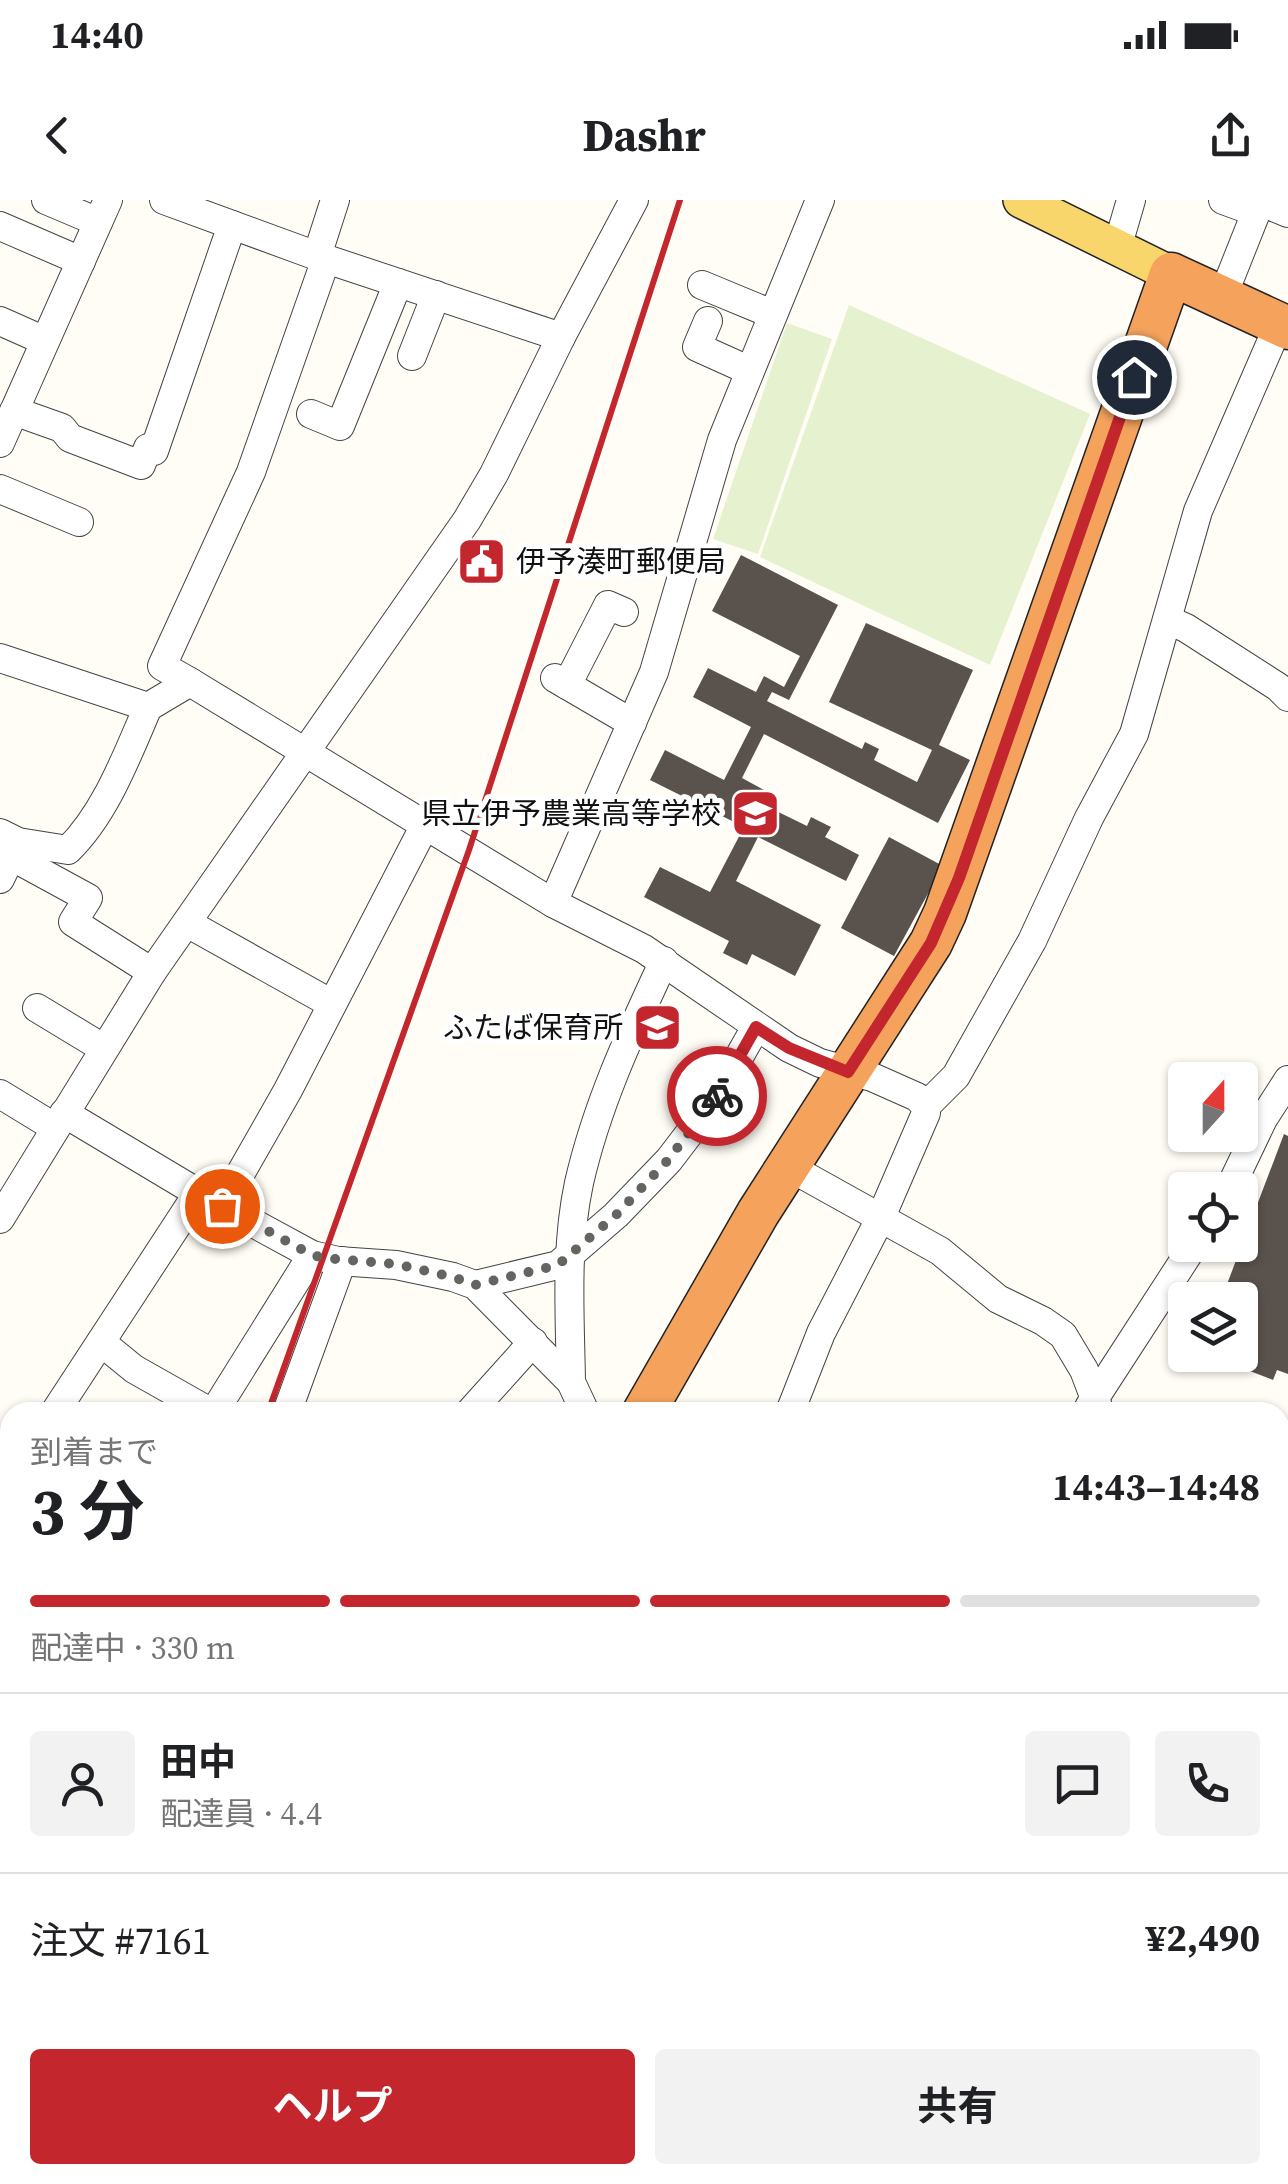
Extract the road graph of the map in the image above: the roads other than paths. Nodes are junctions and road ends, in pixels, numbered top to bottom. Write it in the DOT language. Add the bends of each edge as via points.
graph roads {
  1 [pos="46,200"];
  2 [pos="164,200"];
  3 [pos="336,200"];
  4 [pos="634,200"];
  5 [pos="820,200"];
  6 [pos="1021,200"];
  7 [pos="1131,200"];
  8 [pos="1222,200"];
  9 [pos="1259,205"];
  10 [pos="103,211"];
  11 [pos="1288,212"];
  12 [pos="232,225"];
  13 [pos="0,226"];
  14 [pos="1117,248"];
  15 [pos="322,257"];
  16 [pos="81,261"];
  17 [pos="1170,274"];
  18 [pos="398,283"];
  19 [pos="702,285"];
  20 [pos="436,295"];
  21 [pos="1222,298"];
  22 [pos="772,314"];
  23 [pos="0,320"];
  24 [pos="708,321"];
  25 [pos="1283,326"];
  26 [pos="560,336"];
  27 [pos="46,341"];
  28 [pos="412,356"];
  29 [pos="748,370"];
  30 [pos="14,411"];
  31 [pos="311,414"];
  32 [pos="0,444"];
  33 [pos="0,489"];
  34 [pos="79,522"];
  35 [pos="624,612"];
  36 [pos="1168,620"];
  37 [pos="0,658"];
  38 [pos="190,682"];
  39 [pos="1288,697"];
  40 [pos="148,707"];
  41 [pos="632,724"];
  42 [pos="306,752"];
  43 [pos="424,827"];
  44 [pos="7,852"];
  45 [pos="553,903"];
  46 [pos="187,924"];
  47 [pos="664,961"];
  48 [pos="152,972"];
  49 [pos="332,1004"];
  50 [pos="37,1008"];
  51 [pos="756,1027"];
  52 [pos="103,1048"];
  53 [pos="848,1072"];
  54 [pos="1288,1080"];
  55 [pos="0,1094"];
  56 [pos="926,1106"];
  57 [pos="59,1120"];
  58 [pos="790,1167"];
  59 [pos="1237,1172"];
  60 [pos="210,1199"];
  61 [pos="880,1217"];
  62 [pos="0,1219"];
  63 [pos="312,1255"];
  64 [pos="571,1255"];
  65 [pos="342,1261"];
  66 [pos="1184,1262"];
  67 [pos="475,1285"];
  68 [pos="102,1342"];
  69 [pos="533,1342"];
  70 [pos="571,1382"];
  71 [pos="62,1402"];
  72 [pos="194,1402"];
  73 [pos="218,1402"];
  74 [pos="291,1402"];
  75 [pos="479,1402"];
  76 [pos="580,1402"];
  77 [pos="650,1402"];
  78 [pos="794,1402"];
  79 [pos="1091,1402"];
  80 [pos="1098,1402"];
  1 -- 10 [label="street"];
  2 -- 12 [label="street"];
  3 -- 15 [label="street"];
  4 -- 26 [label="street"];
  5 -- 22 [label="street"];
  6 -- 14 [label="main road"];
  7 -- 14 [label="street"];
  8 -- 9 [label="street"];
  9 -- 11 [label="street"];
  9 -- 21 [label="street"];
  10 -- 16 [label="street"];
  12 -- 15 [label="street"];
  12 -- 30 [label="street" via="154,450 148,448 141,465"];
  13 -- 16 [label="street"];
  14 -- 17 [label="main road"];
  15 -- 18 [label="street"];
  15 -- 38 [label="street" via="251,472 162,666"];
  16 -- 27 [label="street"];
  17 -- 21 [label="highway"];
  17 -- 53 [label="highway" via="945,913"];
  18 -- 20 [label="street"];
  18 -- 31 [label="street" via="340,426"];
  19 -- 22 [label="street"];
  20 -- 26 [label="street"];
  20 -- 28 [label="street"];
  21 -- 25 [label="highway"];
  22 -- 29 [label="street"];
  23 -- 27 [label="street"];
  24 -- 29 [label="street" via="697,347"];
  25 -- 36 [label="street" via="1198,511"];
  26 -- 42 [label="street" via="466,520"];
  27 -- 30 [label="street"];
  29 -- 41 [label="street"];
  30 -- 32 [label="street"];
  33 -- 34 [label="street"];
  35 -- 41 [label="street" via="608,605 561,682"];
  36 -- 39 [label="street"];
  36 -- 56 [label="street" via="1134,734 1032,941 956,1076"];
  37 -- 40 [label="street"];
  38 -- 40 [label="street"];
  38 -- 42 [label="street"];
  40 -- 44 [label="street" via="126,757 68,850"];
  41 -- 45 [label="street"];
  42 -- 43 [label="street"];
  42 -- 46 [label="street"];
  43 -- 45 [label="street"];
  43 -- 49 [label="street"];
  44 -- 48 [label="street" via="88,898 73,922"];
  45 -- 47 [label="street"];
  46 -- 48 [label="street"];
  46 -- 49 [label="street"];
  47 -- 51 [label="street"];
  47 -- 64 [label="street" via="593,1129"];
  48 -- 52 [label="street"];
  49 -- 60 [label="street" via="288,1090"];
  50 -- 52 [label="street"];
  51 -- 53 [label="street"];
  51 -- 64 [label="street" via="714,1101 668,1160"];
  52 -- 57 [label="street"];
  53 -- 56 [label="street" via="872,1077"];
  53 -- 58 [label="highway"];
  54 -- 59 [label="street"];
  55 -- 57 [label="street"];
  56 -- 61 [label="street"];
  57 -- 60 [label="street"];
  57 -- 62 [label="street"];
  58 -- 61 [label="street"];
  58 -- 77 [label="highway"];
  60 -- 63 [label="street"];
  60 -- 68 [label="street"];
  61 -- 78 [label="street" via="831,1310"];
  61 -- 79 [label="street" via="1062,1335"];
  63 -- 65 [label="street"];
  63 -- 73 [label="street"];
  64 -- 67 [label="street" via="558,1265"];
  64 -- 70 [label="street"];
  65 -- 67 [label="street" via="396,1264"];
  65 -- 74 [label="street"];
  66 -- 80 [label="street"];
  67 -- 69 [label="street"];
  68 -- 71 [label="street"];
  68 -- 72 [label="street" via="134,1369"];
  69 -- 70 [label="street"];
  69 -- 75 [label="street"];
  70 -- 76 [label="street"];
}
